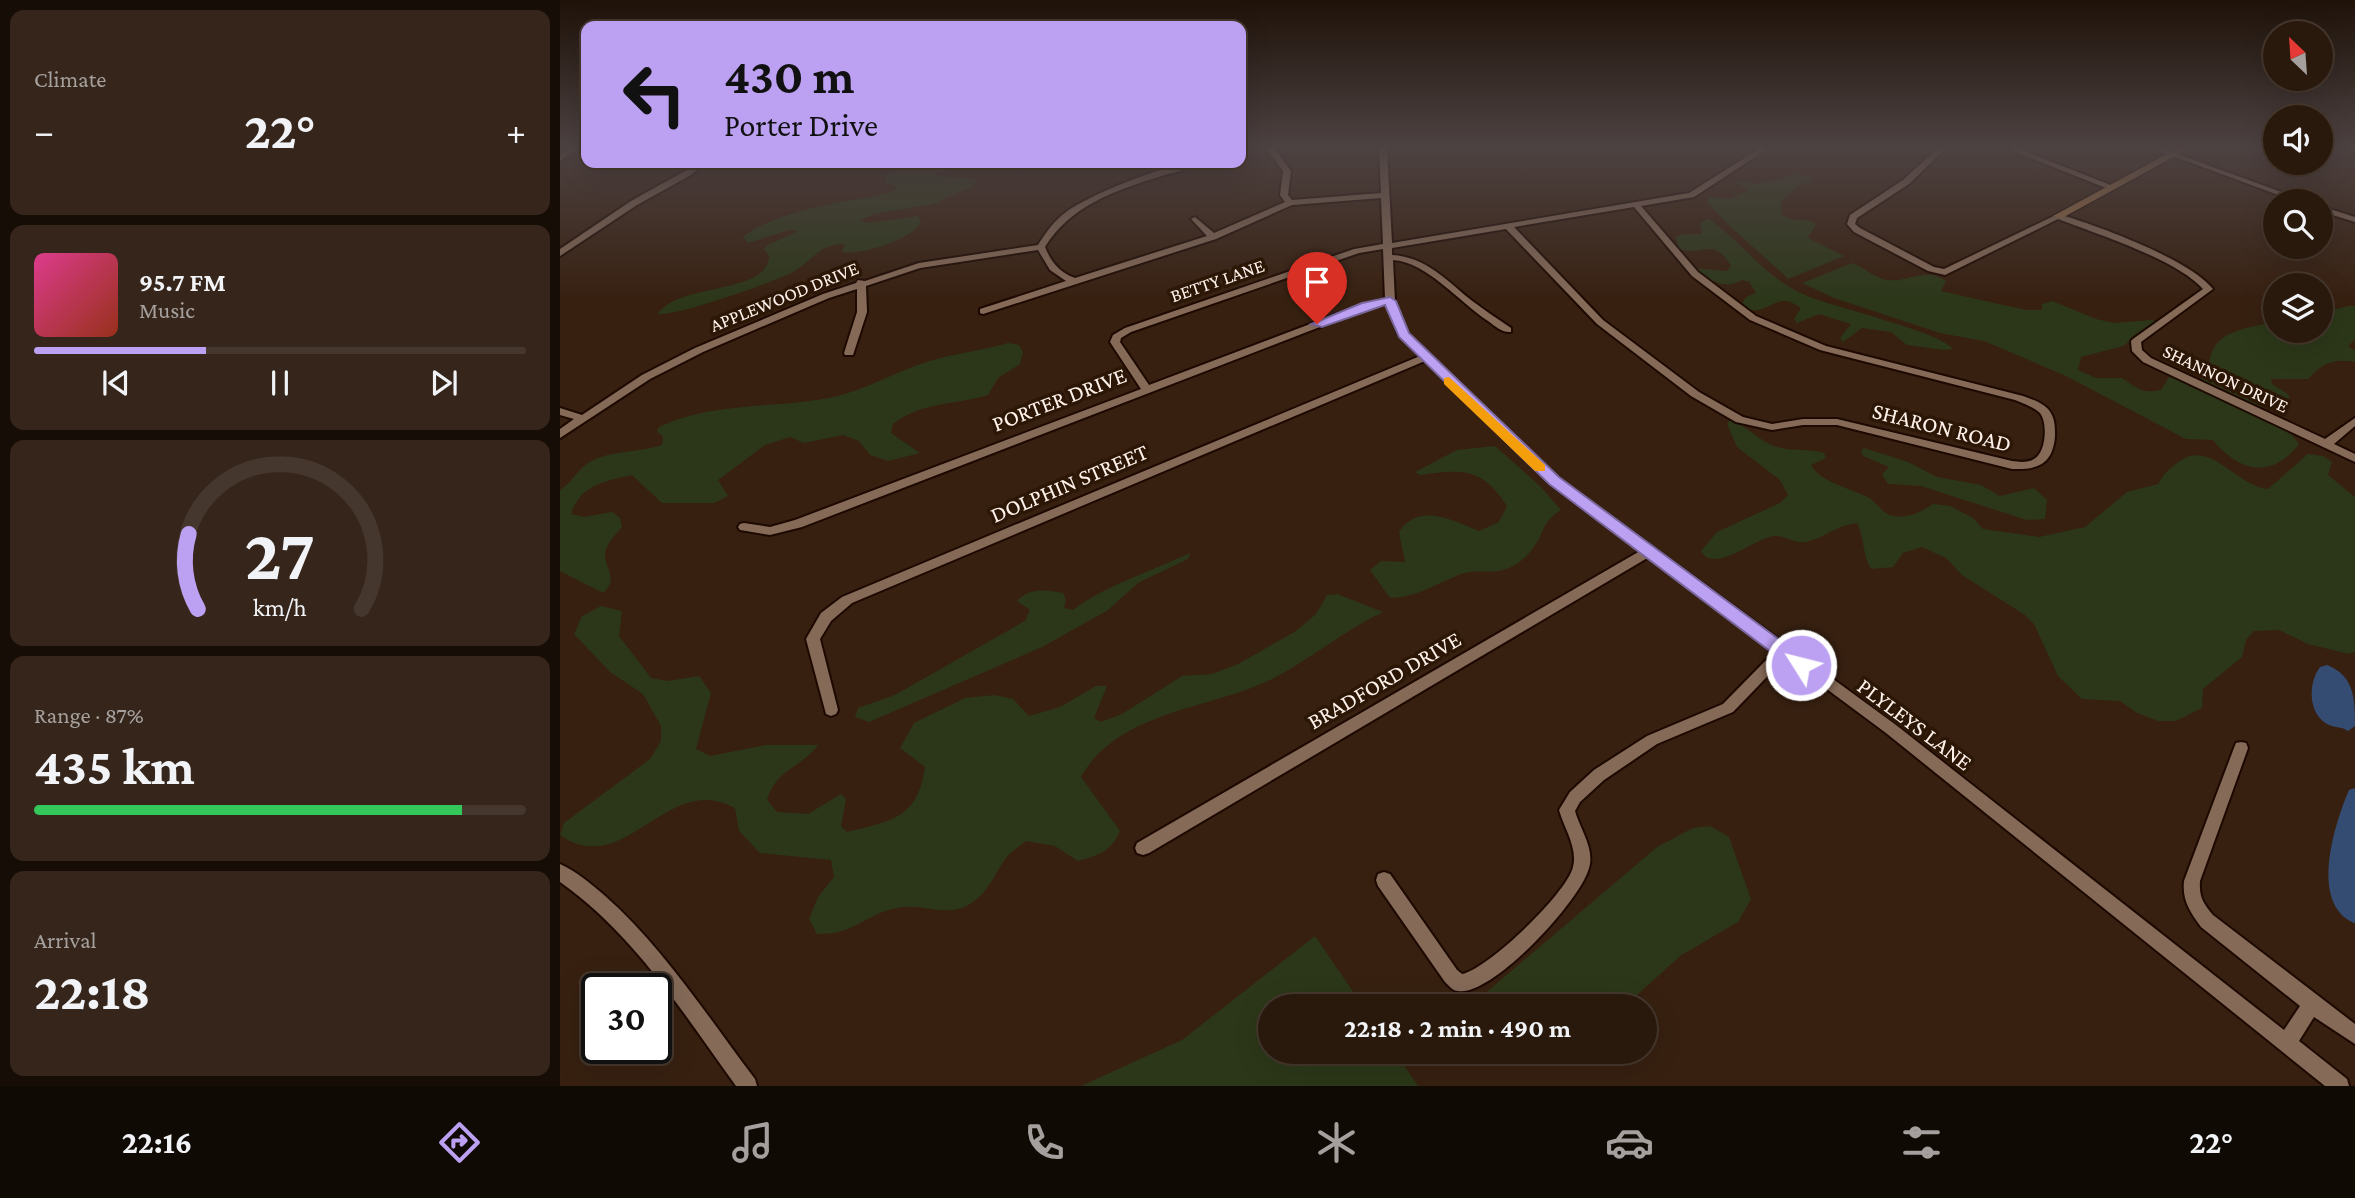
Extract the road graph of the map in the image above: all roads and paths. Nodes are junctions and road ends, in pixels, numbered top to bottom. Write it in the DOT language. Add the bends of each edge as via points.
graph roads {
  1 [pos="642,199"];
  2 [pos="1098,199"];
  3 [pos="1286,199"];
  4 [pos="1346,199"];
  5 [pos="1385,199"];
  6 [pos="1669,199"];
  7 [pos="1880,199"];
  8 [pos="2088,199"];
  9 [pos="1290,204"];
  10 [pos="1637,206"];
  11 [pos="2333,212"];
  12 [pos="2059,216"];
  13 [pos="1195,219"];
  14 [pos="2355,220"];
  15 [pos="1509,227"];
  16 [pos="1213,237"];
  17 [pos="1041,247"];
  18 [pos="1389,251"];
  19 [pos="560,253"];
  20 [pos="1074,281"];
  21 [pos="861,282"];
  22 [pos="1390,301"];
  23 [pos="983,311"];
  24 [pos="1508,331"];
  25 [pos="849,353"];
  26 [pos="1425,357"];
  27 [pos="1146,388"];
  28 [pos="560,411"];
  29 [pos="581,418"];
  30 [pos="2355,421"];
  31 [pos="560,434"];
  32 [pos="2326,444"];
  33 [pos="2355,458"];
  34 [pos="744,527"];
  35 [pos="1648,552"];
  36 [pos="1783,651"];
  37 [pos="831,710"];
  38 [pos="2241,748"];
  39 [pos="1143,848"];
  40 [pos="560,872"];
  41 [pos="1384,880"];
  42 [pos="2312,1004"];
  43 [pos="2355,1035"];
  44 [pos="2287,1043"];
  45 [pos="748,1086"];
  46 [pos="2340,1086"];
  1 -- 19 [label="street"];
  2 -- 17 [label="street" via="1056,223"];
  3 -- 9 [label="street"];
  4 -- 9 [label="street"];
  5 -- 18 [label="street, PLYLEYS LANE"];
  6 -- 10 [label="street"];
  7 -- 12 [label="street" via="1853,217 1857,230 1945,272"];
  8 -- 12 [label="street"];
  9 -- 16 [label="street"];
  10 -- 15 [label="street"];
  10 -- 15 [label="street, SHARON ROAD" via="1695,274 1753,318 1823,348 2034,405 2048,417 2044,460 2033,466 2012,465 1837,422 1772,427 1740,420 1695,394 1600,321"];
  11 -- 14 [label="street"];
  12 -- 32 [label="street, SHANNON DRIVE" via="2204,281 2208,289 2202,296 2136,341 2137,351 2147,360"];
  13 -- 16 [label="street"];
  15 -- 18 [label="street"];
  16 -- 20 [label="street"];
  17 -- 20 [label="street" via="1053,269"];
  17 -- 21 [label="street, APPLEWOOD DRIVE" via="932,263"];
  18 -- 22 [label="street, PLYLEYS LANE"];
  18 -- 24 [label="street" via="1430,268"];
  18 -- 27 [label="street, BETTY LANE" via="1335,258 1122,333 1115,342"];
  20 -- 23 [label="street"];
  21 -- 25 [label="street" via="862,312"];
  21 -- 29 [label="street, APPLEWOOD DRIVE" via="699,350"];
  22 -- 26 [label="street, PLYLEYS LANE" via="1404,334"];
  22 -- 27 [label="street, PORTER DRIVE"];
  26 -- 35 [label="street, PLYLEYS LANE" via="1554,481"];
  26 -- 37 [label="street, DOLPHIN STREET" via="847,600 826,617 813,639"];
  27 -- 34 [label="street, PORTER DRIVE" via="798,524 770,531"];
  28 -- 29 [label="street"];
  29 -- 31 [label="street, APPLEWOOD DRIVE"];
  30 -- 32 [label="street"];
  32 -- 33 [label="street, SHANNON DRIVE"];
  35 -- 36 [label="street, PLYLEYS LANE"];
  35 -- 39 [label="street, BRADFORD DRIVE"];
  36 -- 41 [label="street" via="1728,708 1652,740 1575,797 1567,810 1583,851 1582,869 1572,889 1521,943 1475,979 1459,983 1451,976"];
  36 -- 44 [label="street, PLYLEYS LANE" via="1891,729"];
  38 -- 42 [label="street" via="2191,894 2207,921"];
  40 -- 45 [label="street" via="588,889 632,934"];
  42 -- 43 [label="street"];
  42 -- 44 [label="street"];
  44 -- 46 [label="street, PLYLEYS LANE"];
}
